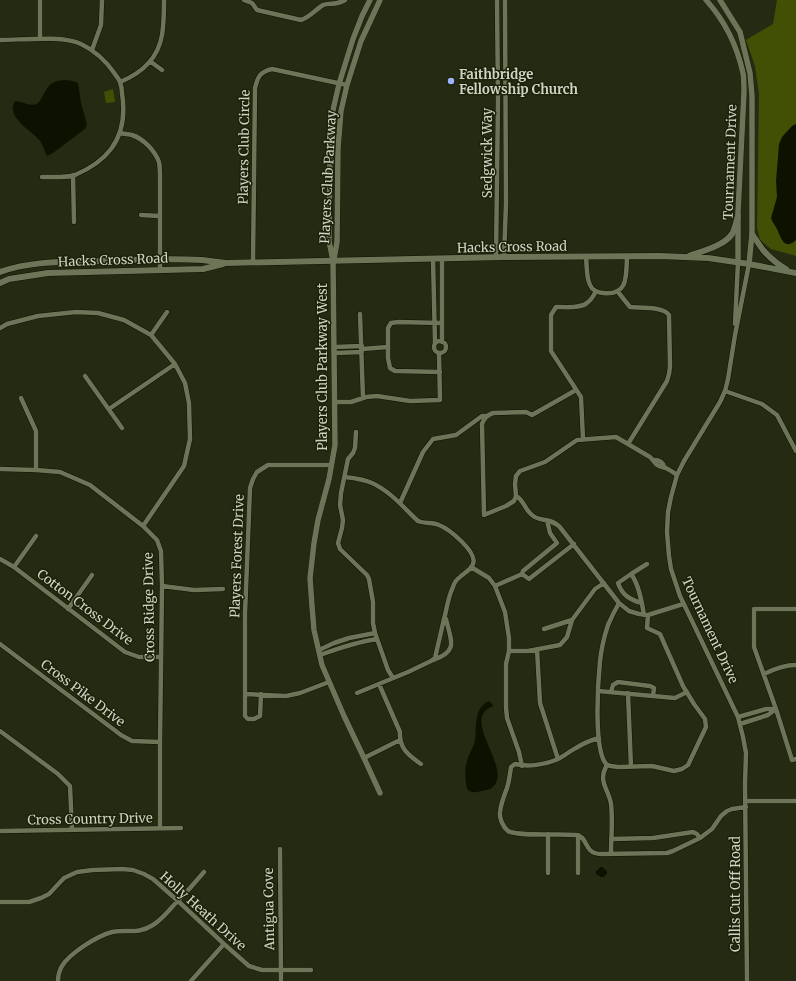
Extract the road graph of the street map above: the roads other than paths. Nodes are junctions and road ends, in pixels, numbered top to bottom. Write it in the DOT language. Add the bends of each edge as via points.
graph roads {
  1 [pos="40,0"];
  2 [pos="102,0"];
  3 [pos="164,0"];
  4 [pos="244,0"];
  5 [pos="344,0"];
  6 [pos="370,0"];
  7 [pos="380,0"];
  8 [pos="497,0"];
  9 [pos="505,0"];
  10 [pos="706,0"];
  11 [pos="720,0"];
  12 [pos="40,39"];
  13 [pos="0,40"];
  14 [pos="92,50"];
  15 [pos="151,62"];
  16 [pos="162,70"];
  17 [pos="120,82"];
  18 [pos="339,84"];
  19 [pos="347,85"];
  20 [pos="120,133"];
  21 [pos="73,175"];
  22 [pos="42,177"];
  23 [pos="141,215"];
  24 [pos="160,216"];
  25 [pos="738,216"];
  26 [pos="74,222"];
  27 [pos="752,234"];
  28 [pos="626,256"];
  29 [pos="586,257"];
  30 [pos="686,257"];
  31 [pos="442,258"];
  32 [pos="496,258"];
  33 [pos="504,258"];
  34 [pos="433,259"];
  35 [pos="160,260"];
  36 [pos="333,261"];
  37 [pos="738,262"];
  38 [pos="226,263"];
  39 [pos="253,263"];
  40 [pos="749,264"];
  41 [pos="160,270"];
  42 [pos="788,271"];
  43 [pos="0,272"];
  44 [pos="796,274"];
  45 [pos="434,279"];
  46 [pos="442,279"];
  47 [pos="0,283"];
  48 [pos="596,292"];
  49 [pos="618,292"];
  50 [pos="434,305"];
  51 [pos="442,305"];
  52 [pos="168,312"];
  53 [pos="360,314"];
  54 [pos="434,322"];
  55 [pos="442,323"];
  56 [pos="0,328"];
  57 [pos="151,335"];
  58 [pos="735,335"];
  59 [pos="442,342"];
  60 [pos="435,343"];
  61 [pos="352,346"];
  62 [pos="334,347"];
  63 [pos="388,347"];
  64 [pos="362,349"];
  65 [pos="334,353"];
  66 [pos="352,353"];
  67 [pos="439,354"];
  68 [pos="175,364"];
  69 [pos="440,372"];
  70 [pos="85,376"];
  71 [pos="576,390"];
  72 [pos="725,391"];
  73 [pos="21,398"];
  74 [pos="363,398"];
  75 [pos="335,402"];
  76 [pos="109,409"];
  77 [pos="486,417"];
  78 [pos="122,428"];
  79 [pos="356,432"];
  80 [pos="583,439"];
  81 [pos="628,444"];
  82 [pos="796,451"];
  83 [pos="331,465"];
  84 [pos="0,469"];
  85 [pos="36,470"];
  86 [pos="678,475"];
  87 [pos="345,477"];
  88 [pos="516,496"];
  89 [pos="400,503"];
  90 [pos="547,520"];
  91 [pos="143,526"];
  92 [pos="36,536"];
  93 [pos="574,544"];
  94 [pos="0,559"];
  95 [pos="647,564"];
  96 [pos="14,567"];
  97 [pos="471,567"];
  98 [pos="522,574"];
  99 [pos="631,574"];
  100 [pos="92,575"];
  101 [pos="604,583"];
  102 [pos="162,586"];
  103 [pos="496,586"];
  104 [pos="223,589"];
  105 [pos="619,603"];
  106 [pos="642,603"];
  107 [pos="683,604"];
  108 [pos="68,609"];
  109 [pos="796,609"];
  110 [pos="646,615"];
  111 [pos="445,617"];
  112 [pos="572,620"];
  113 [pos="544,629"];
  114 [pos="375,633"];
  115 [pos="355,637"];
  116 [pos="377,639"];
  117 [pos="343,640"];
  118 [pos="357,643"];
  119 [pos="0,644"];
  120 [pos="345,646"];
  121 [pos="537,649"];
  122 [pos="509,651"];
  123 [pos="319,653"];
  124 [pos="161,657"];
  125 [pos="431,661"];
  126 [pos="796,665"];
  127 [pos="764,674"];
  128 [pos="393,678"];
  129 [pos="329,682"];
  130 [pos="379,684"];
  131 [pos="598,690"];
  132 [pos="357,692"];
  133 [pos="611,692"];
  134 [pos="687,692"];
  135 [pos="628,693"];
  136 [pos="246,694"];
  137 [pos="261,694"];
  138 [pos="653,696"];
  139 [pos="776,709"];
  140 [pos="738,717"];
  141 [pos="740,724"];
  142 [pos="0,731"];
  143 [pos="599,738"];
  144 [pos="400,740"];
  145 [pos="160,742"];
  146 [pos="746,754"];
  147 [pos="364,758"];
  148 [pos="558,759"];
  149 [pos="796,759"];
  150 [pos="420,764"];
  151 [pos="607,765"];
  152 [pos="522,766"];
  153 [pos="631,767"];
  154 [pos="380,793"];
  155 [pos="796,800"];
  156 [pos="746,801"];
  157 [pos="746,807"];
  158 [pos="160,828"];
  159 [pos="181,828"];
  160 [pos="72,830"];
  161 [pos="0,831"];
  162 [pos="548,834"];
  163 [pos="578,836"];
  164 [pos="700,838"];
  165 [pos="611,839"];
  166 [pos="280,849"];
  167 [pos="611,854"];
  168 [pos="204,872"];
  169 [pos="548,873"];
  170 [pos="578,873"];
  171 [pos="178,901"];
  172 [pos="0,902"];
  173 [pos="224,944"];
  174 [pos="281,970"];
  175 [pos="311,970"];
  176 [pos="58,981"];
  177 [pos="191,981"];
  178 [pos="281,981"];
  179 [pos="747,981"];
  1 -- 12 [label="street"];
  2 -- 14 [label="street" via="101,25"];
  3 -- 15 [label="street" via="162,36"];
  4 -- 5 [label="street" via="252,3 257,10 302,20 325,4 335,4"];
  6 -- 18 [label="street, Players Club Parkway" via="353,39"];
  7 -- 19 [label="street, Players Club Parkway" via="361,41"];
  8 -- 32 [label="street, Sedgwick Way"];
  9 -- 33 [label="street, Sedgwick Way"];
  10 -- 25 [label="street, Tournament Drive" via="719,16 735,46 744,75"];
  11 -- 27 [label="street, Tournament Drive" via="740,32 750,73"];
  12 -- 13 [label="street"];
  12 -- 14 [label="street" via="68,40"];
  14 -- 17 [label="street" via="107,63"];
  15 -- 16 [label="street"];
  15 -- 17 [label="street"];
  17 -- 20 [label="street" via="124,113"];
  18 -- 19 [label="street, Players Club Circle"];
  18 -- 36 [label="street, Players Club Parkway" via="333,110 330,148 329,242"];
  18 -- 39 [label="street, Players Club Circle" via="272,69 257,78 254,88"];
  19 -- 36 [label="street, Players Club Parkway" via="341,111 338,148 337,242"];
  20 -- 21 [label="street" via="104,156 92,166"];
  20 -- 24 [label="street" via="133,135 142,140 156,155 160,179"];
  21 -- 22 [label="street"];
  21 -- 26 [label="street"];
  23 -- 24 [label="street"];
  24 -- 35 [label="street"];
  25 -- 30 [label="main road" via="727,239"];
  25 -- 37 [label="street, Tournament Drive"];
  27 -- 40 [label="street, Tournament Drive"];
  27 -- 42 [label="main road" via="763,250"];
  28 -- 29 [label="main road, Hacks Cross Road"];
  28 -- 30 [label="main road, Hacks Cross Road"];
  28 -- 49 [label="street" via="625,283"];
  29 -- 33 [label="main road, Hacks Cross Road"];
  29 -- 48 [label="street" via="589,284"];
  30 -- 37 [label="main road, Hacks Cross Road"];
  31 -- 32 [label="main road, Hacks Cross Road"];
  31 -- 34 [label="main road, Hacks Cross Road"];
  31 -- 46 [label="street"];
  32 -- 33 [label="main road, Hacks Cross Road"];
  34 -- 36 [label="main road, Hacks Cross Road"];
  34 -- 45 [label="street"];
  35 -- 38 [label="main road, Hacks Cross Road"];
  35 -- 41 [label="street"];
  35 -- 43 [label="main road, Hacks Cross Road" via="47,263"];
  36 -- 39 [label="main road, Hacks Cross Road"];
  36 -- 62 [label="street, Players Club Parkway West"];
  37 -- 40 [label="main road, Hacks Cross Road"];
  37 -- 58 [label="street, Tournament Drive"];
  38 -- 39 [label="main road, Hacks Cross Road"];
  38 -- 41 [label="main road, Hacks Cross Road" via="203,269"];
  40 -- 42 [label="main road, Hacks Cross Road"];
  40 -- 58 [label="street, Tournament Drive"];
  41 -- 47 [label="main road, Hacks Cross Road" via="48,273 9,279"];
  42 -- 44 [label="main road, Hacks Cross Road"];
  45 -- 46 [label="street"];
  45 -- 50 [label="street"];
  46 -- 51 [label="street"];
  48 -- 49 [label="street"];
  48 -- 71 [label="street" via="583,306 556,307 551,315 551,351"];
  49 -- 81 [label="street" via="630,307 661,309 669,315 670,367 667,380"];
  50 -- 51 [label="street"];
  50 -- 54 [label="street"];
  51 -- 55 [label="street"];
  52 -- 57 [label="street"];
  53 -- 64 [label="street"];
  54 -- 55 [label="street"];
  54 -- 60 [label="street"];
  54 -- 63 [label="street" via="391,323 388,328"];
  55 -- 59 [label="street"];
  56 -- 57 [label="street" via="38,316 76,312 98,313 124,320"];
  57 -- 68 [label="street"];
  58 -- 72 [label="street, Tournament Drive"];
  59 -- 60 [label="street"];
  59 -- 67 [label="street" via="446,348"];
  60 -- 67 [label="street" via="433,349"];
  61 -- 62 [label="street"];
  61 -- 64 [label="street"];
  61 -- 66 [label="street"];
  62 -- 65 [label="street, Players Club Parkway West"];
  63 -- 64 [label="street"];
  63 -- 69 [label="street" via="390,368 395,372"];
  64 -- 66 [label="street"];
  64 -- 74 [label="street"];
  65 -- 66 [label="street"];
  65 -- 75 [label="street, Players Club Parkway West"];
  67 -- 69 [label="street"];
  68 -- 76 [label="street"];
  68 -- 91 [label="street" via="185,383 190,403 190,439 184,466"];
  69 -- 74 [label="street" via="440,400 377,396"];
  70 -- 76 [label="street"];
  71 -- 77 [label="street" via="532,415 526,412 493,412"];
  71 -- 80 [label="street" via="581,397"];
  72 -- 82 [label="street" via="762,404 777,415"];
  72 -- 86 [label="street, Tournament Drive"];
  73 -- 85 [label="street" via="36,431"];
  74 -- 75 [label="street" via="347,403"];
  75 -- 83 [label="street, Players Club Parkway West" via="335,445"];
  76 -- 78 [label="street"];
  77 -- 88 [label="street" via="482,424 484,515 506,506 514,501"];
  77 -- 89 [label="street" via="482,416 456,435 433,439 423,452"];
  79 -- 87 [label="street" via="355,448 348,459"];
  80 -- 81 [label="street" via="616,437"];
  80 -- 88 [label="street" via="577,440 545,462 520,471 516,476"];
  81 -- 86 [label="street" via="654,460 655,464"];
  83 -- 123 [label="street, Players Club Parkway West" via="318,520 310,578 314,630"];
  83 -- 136 [label="street, Players Forest Drive" via="268,465 257,472 253,479 250,488 245,614"];
  84 -- 85 [label="street, Cross Ridge Drive"];
  85 -- 91 [label="street, Cross Ridge Drive" via="60,472 90,485"];
  86 -- 107 [label="street, Tournament Drive" via="668,512 668,543 671,569"];
  87 -- 89 [label="street" via="372,483"];
  87 -- 114 [label="street" via="340,505 343,520 338,543 340,549 369,579"];
  88 -- 90 [label="street" via="533,516"];
  89 -- 97 [label="street" via="418,521 441,525 467,546 473,556 474,562"];
  90 -- 93 [label="street" via="559,526"];
  90 -- 98 [label="street" via="550,533 557,543"];
  91 -- 102 [label="street, Cross Ridge Drive" via="157,540 161,551"];
  92 -- 96 [label="street"];
  93 -- 98 [label="street" via="529,579"];
  93 -- 101 [label="street"];
  94 -- 96 [label="street, Cotton Cross Drive"];
  95 -- 99 [label="street"];
  96 -- 108 [label="street, Cotton Cross Drive"];
  97 -- 103 [label="street" via="489,578"];
  97 -- 111 [label="street" via="454,585"];
  98 -- 103 [label="street"];
  99 -- 106 [label="street"];
  99 -- 106 [label="street" via="618,583 626,596"];
  100 -- 108 [label="street"];
  101 -- 105 [label="street"];
  101 -- 112 [label="street" via="596,589"];
  102 -- 104 [label="street" via="194,590"];
  102 -- 124 [label="street, Cross Ridge Drive"];
  103 -- 122 [label="street" via="505,612"];
  105 -- 110 [label="street" via="629,611"];
  105 -- 131 [label="street" via="608,626 600,660"];
  106 -- 110 [label="street"];
  107 -- 110 [label="street"];
  107 -- 140 [label="street, Tournament Drive"];
  108 -- 124 [label="street, Cotton Cross Drive" via="125,652 139,657"];
  109 -- 127 [label="street" via="754,608 754,647"];
  110 -- 134 [label="street" via="647,628 660,634"];
  111 -- 125 [label="street" via="435,658"];
  111 -- 125 [label="street" via="452,646 443,657"];
  112 -- 113 [label="street"];
  112 -- 121 [label="street" via="567,637 560,646"];
  114 -- 115 [label="street"];
  114 -- 116 [label="street"];
  115 -- 117 [label="street"];
  115 -- 118 [label="street"];
  116 -- 118 [label="street"];
  116 -- 128 [label="street"];
  117 -- 120 [label="street"];
  117 -- 123 [label="street"];
  118 -- 120 [label="street"];
  119 -- 145 [label="street, Cross Pike Drive" via="121,735 132,741"];
  120 -- 123 [label="street"];
  121 -- 122 [label="street"];
  121 -- 148 [label="street" via="540,702"];
  122 -- 152 [label="street" via="506,664 507,718"];
  123 -- 129 [label="street, Players Club Parkway West"];
  124 -- 145 [label="street, Cross Ridge Drive"];
  125 -- 128 [label="street"];
  126 -- 127 [label="street"];
  127 -- 139 [label="street"];
  128 -- 130 [label="street"];
  129 -- 137 [label="street" via="286,696"];
  129 -- 147 [label="street, Players Club Parkway West"];
  130 -- 132 [label="street"];
  130 -- 144 [label="street" via="400,732"];
  131 -- 133 [label="street"];
  131 -- 143 [label="street"];
  133 -- 135 [label="street"];
  133 -- 138 [label="street" via="613,685 618,682 650,686 654,688"];
  134 -- 138 [label="street" via="675,698"];
  134 -- 153 [label="street" via="706,724 688,765 677,771 652,766"];
  135 -- 138 [label="street"];
  135 -- 153 [label="street"];
  136 -- 137 [label="street"];
  136 -- 137 [label="street, Players Forest Drive" via="246,716 248,719 254,719 260,716"];
  139 -- 140 [label="street" via="766,709"];
  139 -- 141 [label="street" via="768,715"];
  139 -- 149 [label="street" via="792,760"];
  140 -- 141 [label="street, Tournament Drive"];
  141 -- 146 [label="street, Tournament Drive"];
  142 -- 160 [label="street" via="58,774 70,786"];
  143 -- 148 [label="street"];
  143 -- 151 [label="street"];
  144 -- 147 [label="street"];
  144 -- 150 [label="street" via="404,749"];
  145 -- 158 [label="street, Cross Ridge Drive"];
  146 -- 156 [label="street, Callis Cut Off Road"];
  147 -- 154 [label="street, Players Club Parkway West"];
  148 -- 152 [label="street"];
  151 -- 153 [label="street"];
  151 -- 165 [label="street" via="604,782 611,802"];
  152 -- 162 [label="street" via="515,764 511,767 508,787 499,813 500,819 508,831 517,834"];
  155 -- 156 [label="street"];
  156 -- 157 [label="street, Callis Cut Off Road"];
  157 -- 164 [label="street, Callis Cut Off Road" via="727,811 712,829"];
  157 -- 179 [label="street, Callis Cut Off Road"];
  158 -- 159 [label="street, Cross Country Drive"];
  158 -- 160 [label="street, Cross Country Drive"];
  160 -- 161 [label="street, Cross Country Drive"];
  162 -- 163 [label="street"];
  162 -- 169 [label="street"];
  163 -- 167 [label="street, Callis Cut Off Road" via="594,853"];
  163 -- 170 [label="street"];
  164 -- 165 [label="street" via="692,832 653,838"];
  164 -- 167 [label="street, Callis Cut Off Road" via="667,853"];
  165 -- 167 [label="street"];
  166 -- 174 [label="street, Antigua Cove"];
  168 -- 171 [label="street"];
  171 -- 172 [label="street, Holly Heath Drive" via="148,876 122,869 77,872 64,878 49,894 41,898 29,902"];
  171 -- 173 [label="street, Holly Heath Drive"];
  171 -- 176 [label="street" via="148,928 112,932 94,939 68,958 60,970"];
  173 -- 174 [label="street, Holly Heath Drive" via="249,966 262,970"];
  173 -- 177 [label="street"];
  174 -- 175 [label="street, Holly Heath Drive"];
  174 -- 178 [label="street, Antigua Cove"];
}
